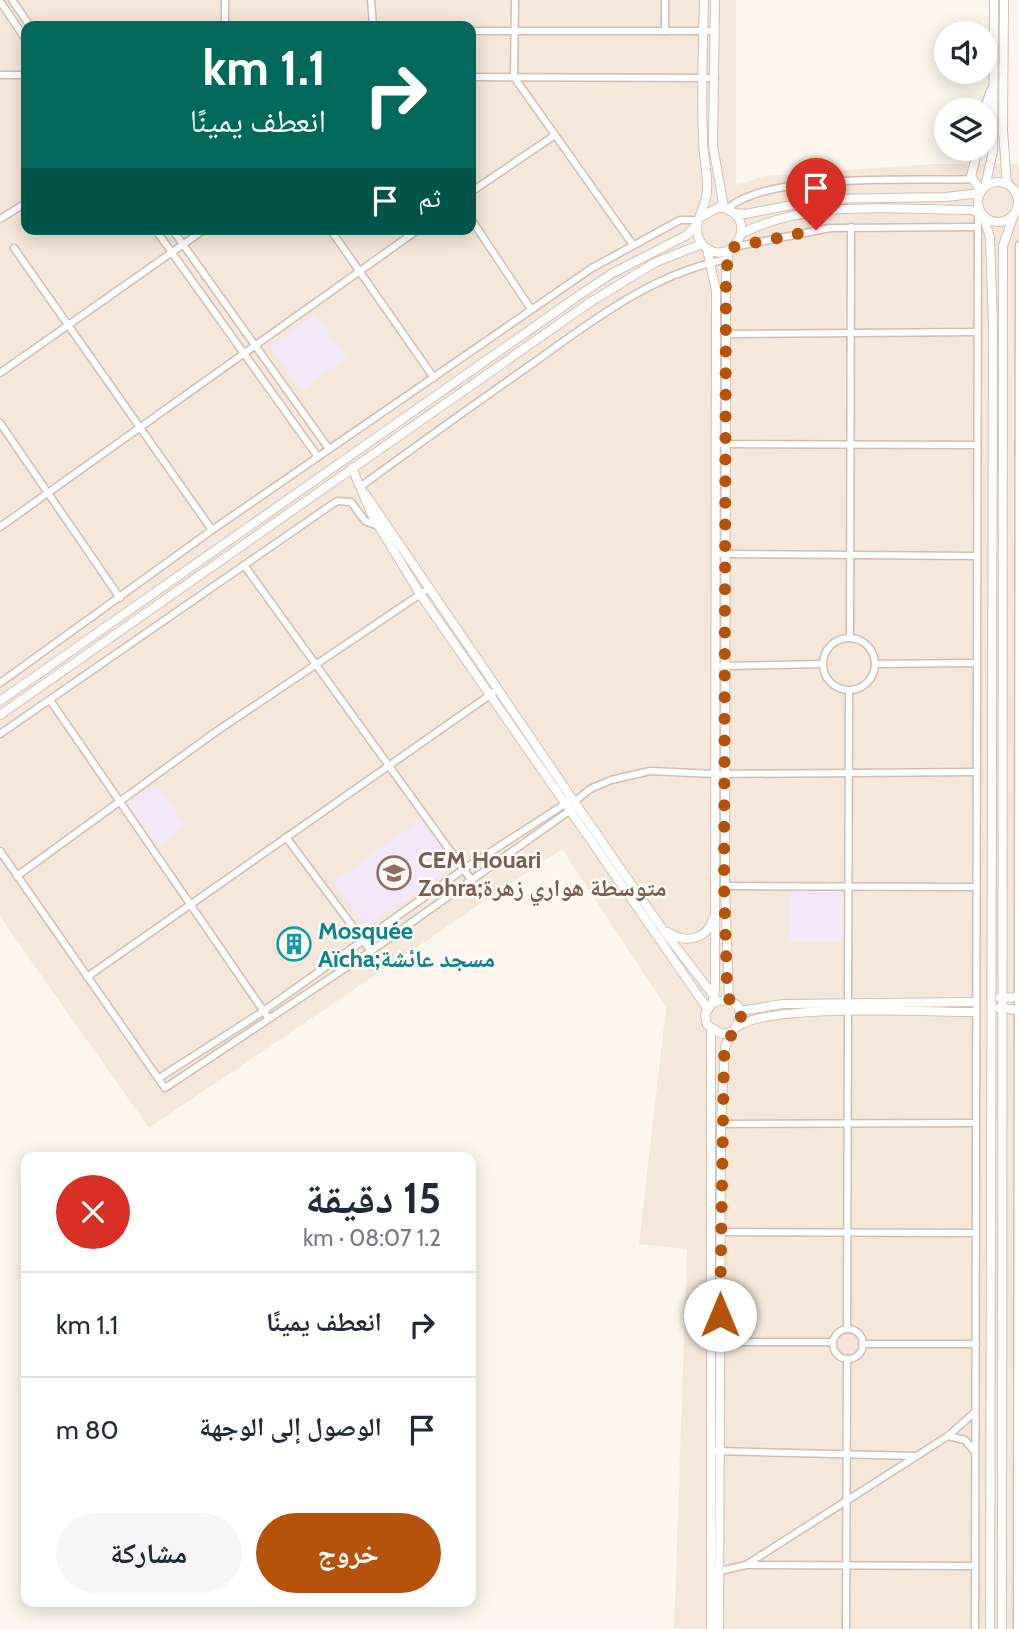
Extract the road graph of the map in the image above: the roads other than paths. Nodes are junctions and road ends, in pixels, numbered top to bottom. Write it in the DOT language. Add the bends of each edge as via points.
graph roads {
  1 [pos="12,0"];
  2 [pos="225,0"];
  3 [pos="371,0"];
  4 [pos="515,0"];
  5 [pos="665,0"];
  6 [pos="704,0"];
  7 [pos="715,0"];
  8 [pos="995,0"];
  9 [pos="1004,0"];
  10 [pos="0,1"];
  11 [pos="27,21"];
  12 [pos="225,21"];
  13 [pos="373,21"];
  14 [pos="995,21"];
  15 [pos="476,31"];
  16 [pos="514,31"];
  17 [pos="665,31"];
  18 [pos="703,31"];
  19 [pos="715,31"];
  20 [pos="21,32"];
  21 [pos="0,75"];
  22 [pos="21,75"];
  23 [pos="476,77"];
  24 [pos="514,77"];
  25 [pos="703,78"];
  26 [pos="715,78"];
  27 [pos="994,84"];
  28 [pos="555,135"];
  29 [pos="976,161"];
  30 [pos="972,179"];
  31 [pos="476,189"];
  32 [pos="1013,189"];
  33 [pos="982,190"];
  34 [pos="21,206"];
  35 [pos="728,210"];
  36 [pos="980,212"];
  37 [pos="1016,212"];
  38 [pos="0,219"];
  39 [pos="699,220"];
  40 [pos="476,226"];
  41 [pos="850,227"];
  42 [pos="976,227"];
  43 [pos="741,234"];
  44 [pos="159,235"];
  45 [pos="176,235"];
  46 [pos="197,235"];
  47 [pos="334,235"];
  48 [pos="411,235"];
  49 [pos="183,245"];
  50 [pos="633,245"];
  51 [pos="1019,245"];
  52 [pos="704,246"];
  53 [pos="14,248"];
  54 [pos="730,252"];
  55 [pos="171,253"];
  56 [pos="712,262"];
  57 [pos="360,273"];
  58 [pos="531,309"];
  59 [pos="68,326"];
  60 [pos="976,332"];
  61 [pos="1018,332"];
  62 [pos="849,333"];
  63 [pos="726,334"];
  64 [pos="254,346"];
  65 [pos="244,354"];
  66 [pos="0,373"];
  67 [pos="434,379"];
  68 [pos="0,424"];
  69 [pos="140,428"];
  70 [pos="721,444"];
  71 [pos="850,444"];
  72 [pos="1018,444"];
  73 [pos="976,445"];
  74 [pos="329,449"];
  75 [pos="318,457"];
  76 [pos="352,468"];
  77 [pos="360,487"];
  78 [pos="49,493"];
  79 [pos="378,526"];
  80 [pos="0,527"];
  81 [pos="212,530"];
  82 [pos="720,554"];
  83 [pos="850,554"];
  84 [pos="976,556"];
  85 [pos="1018,556"];
  86 [pos="244,565"];
  87 [pos="424,592"];
  88 [pos="120,598"];
  89 [pos="849,638"];
  90 [pos="1018,661"];
  91 [pos="976,663"];
  92 [pos="822,664"];
  93 [pos="875,664"];
  94 [pos="317,665"];
  95 [pos="720,666"];
  96 [pos="0,683"];
  97 [pos="849,691"];
  98 [pos="494,692"];
  99 [pos="0,701"];
  100 [pos="50,701"];
  101 [pos="0,716"];
  102 [pos="0,734"];
  103 [pos="389,766"];
  104 [pos="975,772"];
  105 [pos="1018,773"];
  106 [pos="720,774"];
  107 [pos="849,774"];
  108 [pos="120,801"];
  109 [pos="564,802"];
  110 [pos="574,802"];
  111 [pos="571,812"];
  112 [pos="286,837"];
  113 [pos="0,851"];
  114 [pos="464,869"];
  115 [pos="17,876"];
  116 [pos="472,881"];
  117 [pos="1018,884"];
  118 [pos="848,885"];
  119 [pos="720,886"];
  120 [pos="975,887"];
  121 [pos="192,903"];
  122 [pos="715,913"];
  123 [pos="656,919"];
  124 [pos="362,941"];
  125 [pos="371,951"];
  126 [pos="87,977"];
  127 [pos="1002,997"];
  128 [pos="1018,997"];
  129 [pos="729,999"];
  130 [pos="712,1002"];
  131 [pos="991,1002"];
  132 [pos="847,1007"];
  133 [pos="975,1007"];
  134 [pos="1002,1010"];
  135 [pos="1018,1010"];
  136 [pos="740,1011"];
  137 [pos="262,1012"];
  138 [pos="269,1019"];
  139 [pos="735,1029"];
  140 [pos="711,1030"];
  141 [pos="159,1078"];
  142 [pos="1018,1121"];
  143 [pos="847,1123"];
  144 [pos="975,1123"];
  145 [pos="721,1124"];
  146 [pos="720,1232"];
  147 [pos="975,1233"];
  148 [pos="847,1234"];
  149 [pos="847,1329"];
  150 [pos="720,1342"];
  151 [pos="833,1342"];
  152 [pos="976,1343"];
  153 [pos="862,1344"];
  154 [pos="847,1359"];
  155 [pos="976,1411"];
  156 [pos="948,1436"];
  157 [pos="715,1451"];
  158 [pos="847,1454"];
  159 [pos="976,1454"];
  160 [pos="916,1456"];
  161 [pos="1018,1456"];
  162 [pos="847,1501"];
  163 [pos="846,1564"];
  164 [pos="746,1565"];
  165 [pos="1018,1565"];
  166 [pos="975,1566"];
  167 [pos="715,1572"];
  168 [pos="710,1629"];
  169 [pos="719,1629"];
  170 [pos="846,1629"];
  171 [pos="975,1629"];
  172 [pos="990,1629"];
  173 [pos="1002,1629"];
  174 [pos="1017,1629"];
  1 -- 11 [label="street"];
  2 -- 12 [label="street"];
  3 -- 13 [label="street"];
  4 -- 16 [label="street"];
  5 -- 17 [label="street"];
  6 -- 18 [label="street"];
  7 -- 19 [label="street"];
  8 -- 14 [label="street"];
  9 -- 32 [label="street" via="1003,131"];
  10 -- 20 [label="street"];
  15 -- 16 [label="street"];
  16 -- 17 [label="street"];
  16 -- 24 [label="street"];
  17 -- 18 [label="street"];
  18 -- 19 [label="street"];
  18 -- 25 [label="street"];
  19 -- 26 [label="street"];
  21 -- 22 [label="street"];
  23 -- 24 [label="street"];
  24 -- 25 [label="street"];
  24 -- 28 [label="street"];
  25 -- 26 [label="street"];
  25 -- 39 [label="street" via="707,187"];
  26 -- 35 [label="street" via="713,146"];
  27 -- 33 [label="street" via="993,151"];
  28 -- 31 [label="street"];
  28 -- 50 [label="street"];
  29 -- 30 [label="street"];
  30 -- 33 [label="street"];
  30 -- 35 [label="street" via="797,186 745,197"];
  32 -- 33 [label="street" via="998,182"];
  32 -- 37 [label="street"];
  33 -- 35 [label="street" via="946,197 823,200 745,214"];
  33 -- 36 [label="street"];
  34 -- 38 [label="street"];
  35 -- 39 [label="street" via="711,209"];
  35 -- 43 [label="street" via="739,218"];
  36 -- 37 [label="street" via="997,222"];
  36 -- 42 [label="street"];
  36 -- 43 [label="street" via="845,210 775,220"];
  36 -- 131 [label="street" via="990,237 993,326"];
  37 -- 127 [label="street" via="1003,246"];
  39 -- 50 [label="street" via="680,220"];
  39 -- 52 [label="street" via="698,238"];
  39 -- 99 [label="street" via="687,235 581,294"];
  40 -- 58 [label="street"];
  41 -- 42 [label="street"];
  41 -- 54 [label="street" via="802,232"];
  41 -- 62 [label="street"];
  42 -- 60 [label="street"];
  43 -- 54 [label="street"];
  44 -- 55 [label="street"];
  45 -- 49 [label="street"];
  46 -- 49 [label="street"];
  47 -- 57 [label="street"];
  48 -- 57 [label="street"];
  49 -- 55 [label="street"];
  49 -- 64 [label="street"];
  50 -- 58 [label="street"];
  51 -- 61 [label="street"];
  52 -- 54 [label="street"];
  52 -- 56 [label="street"];
  52 -- 76 [label="street" via="656,262 589,303"];
  53 -- 59 [label="street"];
  54 -- 56 [label="street"];
  54 -- 63 [label="street"];
  55 -- 59 [label="street"];
  55 -- 65 [label="street"];
  56 -- 70 [label="street"];
  56 -- 77 [label="street" via="653,285 604,313"];
  57 -- 64 [label="street"];
  57 -- 67 [label="street"];
  58 -- 67 [label="street"];
  59 -- 66 [label="street"];
  59 -- 69 [label="street"];
  60 -- 62 [label="street"];
  60 -- 73 [label="street"];
  61 -- 72 [label="street"];
  62 -- 63 [label="street"];
  62 -- 71 [label="street"];
  63 -- 70 [label="street"];
  64 -- 65 [label="street"];
  64 -- 74 [label="street"];
  65 -- 69 [label="street"];
  65 -- 75 [label="street"];
  67 -- 74 [label="street"];
  68 -- 78 [label="street"];
  69 -- 78 [label="street"];
  69 -- 81 [label="street"];
  70 -- 71 [label="street"];
  70 -- 82 [label="street"];
  71 -- 73 [label="street"];
  71 -- 83 [label="street"];
  72 -- 85 [label="street"];
  73 -- 84 [label="street"];
  74 -- 75 [label="street"];
  75 -- 81 [label="street"];
  76 -- 77 [label="street"];
  76 -- 101 [label="street"];
  77 -- 79 [label="street"];
  77 -- 87 [label="street"];
  78 -- 80 [label="street"];
  78 -- 88 [label="street"];
  79 -- 86 [label="street" via="365,521 351,502 337,501"];
  79 -- 87 [label="street"];
  81 -- 88 [label="street"];
  82 -- 83 [label="street"];
  82 -- 95 [label="street"];
  83 -- 84 [label="street"];
  83 -- 89 [label="street"];
  84 -- 91 [label="street"];
  85 -- 90 [label="street"];
  86 -- 94 [label="street"];
  86 -- 100 [label="street"];
  87 -- 94 [label="street"];
  87 -- 98 [label="street"];
  88 -- 96 [label="street"];
  89 -- 92 [label="street" via="834,643"];
  89 -- 93 [label="street" via="866,644"];
  90 -- 105 [label="street"];
  91 -- 93 [label="street"];
  91 -- 104 [label="street"];
  92 -- 95 [label="street"];
  92 -- 97 [label="street" via="828,680"];
  93 -- 97 [label="street" via="866,685"];
  94 -- 103 [label="street"];
  94 -- 108 [label="street"];
  95 -- 106 [label="street"];
  97 -- 107 [label="street"];
  98 -- 103 [label="street"];
  98 -- 109 [label="street"];
  98 -- 110 [label="street"];
  100 -- 102 [label="street"];
  100 -- 108 [label="street"];
  103 -- 112 [label="street"];
  103 -- 114 [label="street"];
  104 -- 107 [label="street"];
  104 -- 120 [label="street"];
  105 -- 117 [label="street"];
  106 -- 107 [label="street"];
  106 -- 110 [label="street" via="629,774 590,789"];
  106 -- 119 [label="street"];
  107 -- 118 [label="street"];
  108 -- 115 [label="street"];
  108 -- 121 [label="street"];
  109 -- 110 [label="street"];
  109 -- 111 [label="street"];
  109 -- 114 [label="street"];
  110 -- 111 [label="street"];
  110 -- 123 [label="street"];
  111 -- 116 [label="street"];
  111 -- 130 [label="street"];
  112 -- 121 [label="street"];
  112 -- 124 [label="street"];
  113 -- 115 [label="street"];
  114 -- 116 [label="street"];
  114 -- 124 [label="street"];
  115 -- 126 [label="street"];
  116 -- 125 [label="street"];
  117 -- 128 [label="street"];
  118 -- 119 [label="street"];
  118 -- 120 [label="street"];
  118 -- 132 [label="street"];
  119 -- 122 [label="street"];
  119 -- 129 [label="street"];
  120 -- 133 [label="street"];
  121 -- 126 [label="street"];
  121 -- 137 [label="street"];
  122 -- 123 [label="street" via="706,931 691,939 674,936"];
  122 -- 130 [label="street"];
  123 -- 130 [label="street"];
  124 -- 125 [label="street"];
  124 -- 137 [label="street"];
  125 -- 138 [label="street"];
  126 -- 141 [label="street"];
  127 -- 128 [label="street"];
  127 -- 131 [label="street"];
  127 -- 134 [label="street"];
  128 -- 135 [label="street"];
  129 -- 130 [label="street"];
  129 -- 136 [label="street"];
  130 -- 140 [label="street" via="705,1020"];
  131 -- 134 [label="street"];
  131 -- 172 [label="street"];
  132 -- 133 [label="street"];
  132 -- 136 [label="street" via="783,1004"];
  132 -- 139 [label="street" via="751,1020"];
  132 -- 143 [label="street"];
  133 -- 144 [label="street"];
  134 -- 135 [label="street"];
  134 -- 173 [label="street"];
  135 -- 142 [label="street"];
  136 -- 139 [label="street"];
  137 -- 138 [label="street"];
  137 -- 141 [label="street"];
  138 -- 141 [label="street" via="165,1088"];
  139 -- 140 [label="street" via="722,1034"];
  139 -- 145 [label="street" via="725,1047"];
  140 -- 157 [label="street"];
  142 -- 161 [label="street"];
  143 -- 144 [label="street"];
  143 -- 145 [label="street"];
  143 -- 148 [label="street"];
  144 -- 147 [label="street"];
  145 -- 146 [label="street"];
  146 -- 148 [label="street"];
  146 -- 150 [label="street"];
  147 -- 148 [label="street"];
  147 -- 152 [label="street"];
  148 -- 149 [label="street"];
  149 -- 151 [label="street"];
  149 -- 153 [label="street" via="856,1332"];
  150 -- 151 [label="street"];
  150 -- 157 [label="street"];
  151 -- 154 [label="street" via="838,1355"];
  152 -- 153 [label="street"];
  152 -- 155 [label="street"];
  153 -- 154 [label="street" via="856,1356"];
  154 -- 158 [label="street"];
  155 -- 156 [label="street"];
  155 -- 159 [label="street"];
  156 -- 159 [label="street" via="965,1440"];
  156 -- 160 [label="street"];
  157 -- 158 [label="street"];
  157 -- 167 [label="street"];
  158 -- 160 [label="street"];
  158 -- 162 [label="street"];
  159 -- 166 [label="street"];
  160 -- 162 [label="street"];
  161 -- 165 [label="street"];
  162 -- 163 [label="street"];
  162 -- 164 [label="street"];
  163 -- 164 [label="street"];
  163 -- 166 [label="street"];
  163 -- 170 [label="street"];
  164 -- 167 [label="street"];
  165 -- 174 [label="street"];
  166 -- 171 [label="street"];
  167 -- 168 [label="street"];
  167 -- 169 [label="street"];
}
